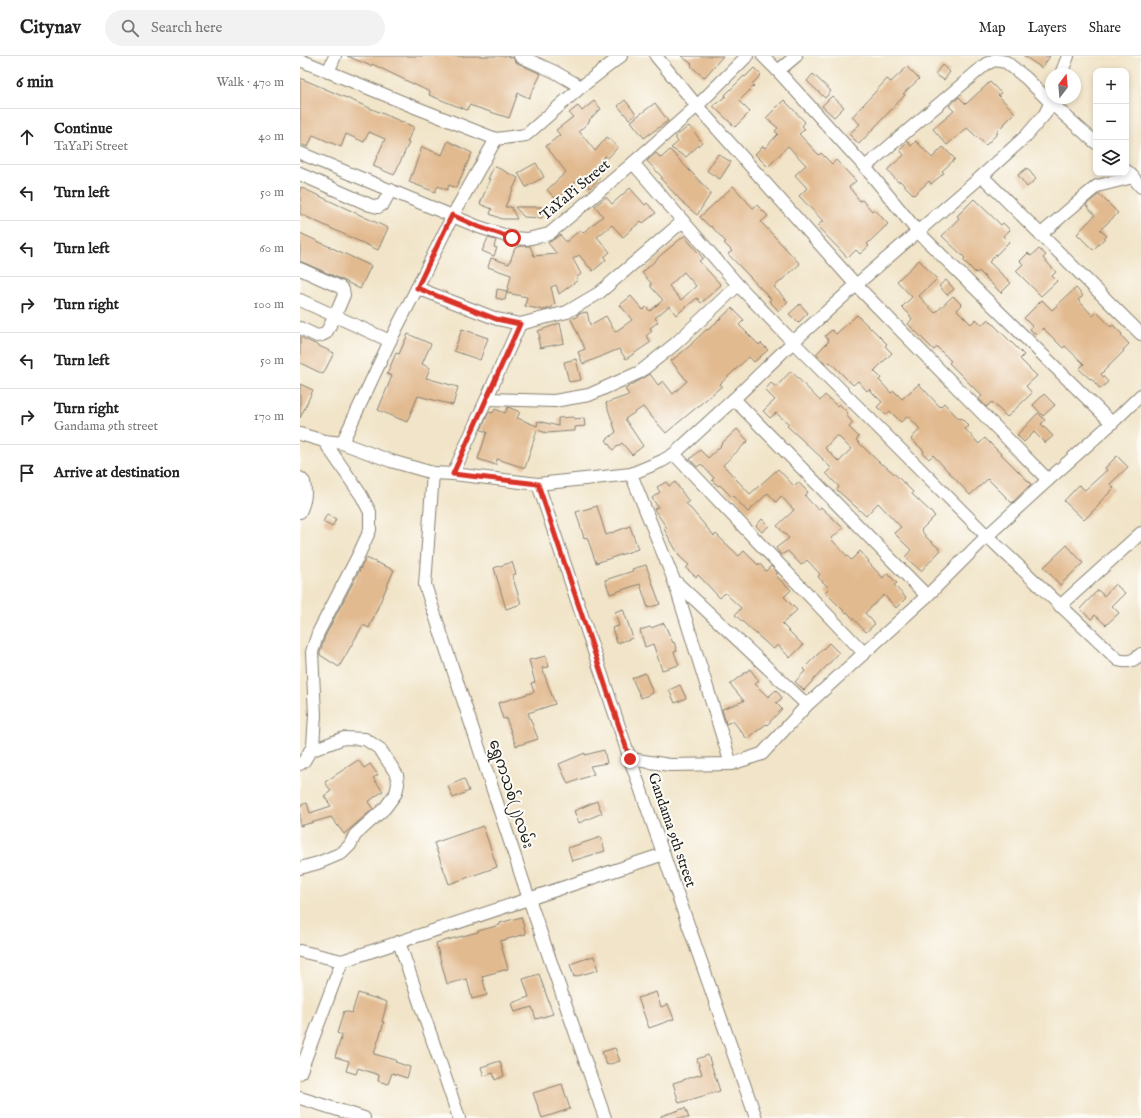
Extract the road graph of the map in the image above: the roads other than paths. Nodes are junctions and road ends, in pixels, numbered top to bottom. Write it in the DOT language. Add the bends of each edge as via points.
graph roads {
  1 [pos="335,56"];
  2 [pos="520,56"];
  3 [pos="621,56"];
  4 [pos="656,56"];
  5 [pos="747,56"];
  6 [pos="763,56"];
  7 [pos="796,56"];
  8 [pos="1068,56"];
  9 [pos="300,60"];
  10 [pos="1063,68"];
  11 [pos="778,70"];
  12 [pos="328,72"];
  13 [pos="581,87"];
  14 [pos="1045,94"];
  15 [pos="1050,104"];
  16 [pos="1056,104"];
  17 [pos="697,106"];
  18 [pos="496,139"];
  19 [pos="1093,140"];
  20 [pos="301,155"];
  21 [pos="633,164"];
  22 [pos="865,167"];
  23 [pos="346,172"];
  24 [pos="300,173"];
  25 [pos="1129,173"];
  26 [pos="982,176"];
  27 [pos="1122,176"];
  28 [pos="1141,187"];
  29 [pos="391,190"];
  30 [pos="338,191"];
  31 [pos="452,215"];
  32 [pos="683,221"];
  33 [pos="918,232"];
  34 [pos="1040,235"];
  35 [pos="301,273"];
  36 [pos="738,285"];
  37 [pos="856,285"];
  38 [pos="417,288"];
  39 [pos="300,300"];
  40 [pos="335,316"];
  41 [pos="520,324"];
  42 [pos="300,328"];
  43 [pos="1141,334"];
  44 [pos="390,341"];
  45 [pos="793,342"];
  46 [pos="1141,396"];
  47 [pos="487,399"];
  48 [pos="734,399"];
  49 [pos="1112,423"];
  50 [pos="300,434"];
  51 [pos="324,441"];
  52 [pos="342,443"];
  53 [pos="674,454"];
  54 [pos="433,473"];
  55 [pos="453,474"];
  56 [pos="631,474"];
  57 [pos="300,478"];
  58 [pos="1048,480"];
  59 [pos="538,484"];
  60 [pos="300,512"];
  61 [pos="1141,533"];
  62 [pos="987,536"];
  63 [pos="673,578"];
  64 [pos="927,596"];
  65 [pos="1060,606"];
  66 [pos="864,653"];
  67 [pos="1141,654"];
  68 [pos="807,705"];
  69 [pos="310,751"];
  70 [pos="630,759"];
  71 [pos="300,764"];
  72 [pos="731,764"];
  73 [pos="664,854"];
  74 [pos="300,868"];
  75 [pos="529,899"];
  76 [pos="399,942"];
  77 [pos="300,950"];
  78 [pos="342,962"];
  79 [pos="300,1073"];
  80 [pos="300,1098"];
  81 [pos="364,1118"];
  82 [pos="459,1118"];
  83 [pos="605,1118"];
  84 [pos="756,1118"];
  1 -- 12 [label="street"];
  2 -- 13 [label="street"];
  3 -- 13 [label="street"];
  4 -- 17 [label="street"];
  5 -- 17 [label="street, TaYaPi Street"];
  6 -- 11 [label="street"];
  7 -- 11 [label="street"];
  8 -- 10 [label="street"];
  9 -- 12 [label="street"];
  11 -- 22 [label="street"];
  12 -- 18 [label="street"];
  13 -- 18 [label="street" via="526,135"];
  14 -- 22 [label="street" via="1006,62 995,60 986,64"];
  15 -- 26 [label="street" via="1026,136"];
  16 -- 19 [label="street"];
  17 -- 21 [label="street, TaYaPi Street"];
  17 -- 37 [label="street"];
  18 -- 31 [label="street"];
  20 -- 23 [label="street, TaYaPi Street"];
  21 -- 31 [label="street, TaYaPi Street" via="548,234 527,240 512,238"];
  21 -- 32 [label="street"];
  22 -- 33 [label="street"];
  23 -- 29 [label="street, TaYaPi Street"];
  23 -- 30 [label="street"];
  24 -- 30 [label="street"];
  25 -- 28 [label="street"];
  26 -- 33 [label="street"];
  26 -- 34 [label="street"];
  27 -- 34 [label="street" via="1097,186"];
  29 -- 30 [label="street" via="383,204 378,207"];
  29 -- 31 [label="street, TaYaPi Street"];
  31 -- 38 [label="street"];
  32 -- 36 [label="street"];
  32 -- 41 [label="street" via="599,293 567,312"];
  33 -- 37 [label="street"];
  33 -- 49 [label="street"];
  34 -- 43 [label="street"];
  35 -- 40 [label="street" via="343,290 344,295"];
  36 -- 45 [label="street"];
  36 -- 47 [label="street" via="675,344 640,372 590,395 554,400"];
  37 -- 45 [label="street"];
  37 -- 58 [label="street"];
  38 -- 41 [label="street" via="496,319"];
  38 -- 44 [label="street"];
  39 -- 40 [label="street"];
  40 -- 42 [label="street" via="326,333 322,335 317,336"];
  40 -- 44 [label="street"];
  41 -- 47 [label="street"];
  44 -- 52 [label="street"];
  45 -- 48 [label="street"];
  45 -- 62 [label="street"];
  46 -- 49 [label="street"];
  47 -- 55 [label="street"];
  48 -- 53 [label="street"];
  48 -- 64 [label="street"];
  49 -- 58 [label="street"];
  50 -- 51 [label="street"];
  51 -- 52 [label="street"];
  51 -- 69 [label="street" via="370,512 370,530 318,633 312,652 314,715 313,746"];
  52 -- 54 [label="street"];
  53 -- 56 [label="street"];
  53 -- 66 [label="street"];
  54 -- 55 [label="street"];
  54 -- 75 [label="street, ရွှေကသစ်(၂)လမ်း" via="425,585"];
  55 -- 59 [label="street"];
  56 -- 59 [label="street"];
  56 -- 63 [label="street"];
  57 -- 60 [label="street" via="304,482 306,494"];
  58 -- 62 [label="street"];
  59 -- 70 [label="street, Gandama 9th street"];
  61 -- 65 [label="street"];
  62 -- 64 [label="street"];
  62 -- 65 [label="street"];
  63 -- 68 [label="street"];
  63 -- 72 [label="street"];
  64 -- 66 [label="street"];
  65 -- 67 [label="street" via="1118,660 1134,660"];
  66 -- 68 [label="street"];
  68 -- 72 [label="street" via="762,754"];
  69 -- 71 [label="street"];
  69 -- 74 [label="street" via="344,738 365,739 380,749 397,775 398,784 396,793 385,808 355,835 342,853"];
  70 -- 72 [label="street" via="670,765"];
  70 -- 73 [label="street, Gandama 9th street"];
  73 -- 75 [label="street"];
  73 -- 84 [label="street, Gandama 9th street"];
  75 -- 76 [label="street"];
  75 -- 83 [label="street, ရွှေကသစ်(၂)လမ်း"];
  76 -- 78 [label="street"];
  76 -- 82 [label="street"];
  77 -- 78 [label="street"];
  78 -- 79 [label="street"];
  80 -- 81 [label="street"];
}
